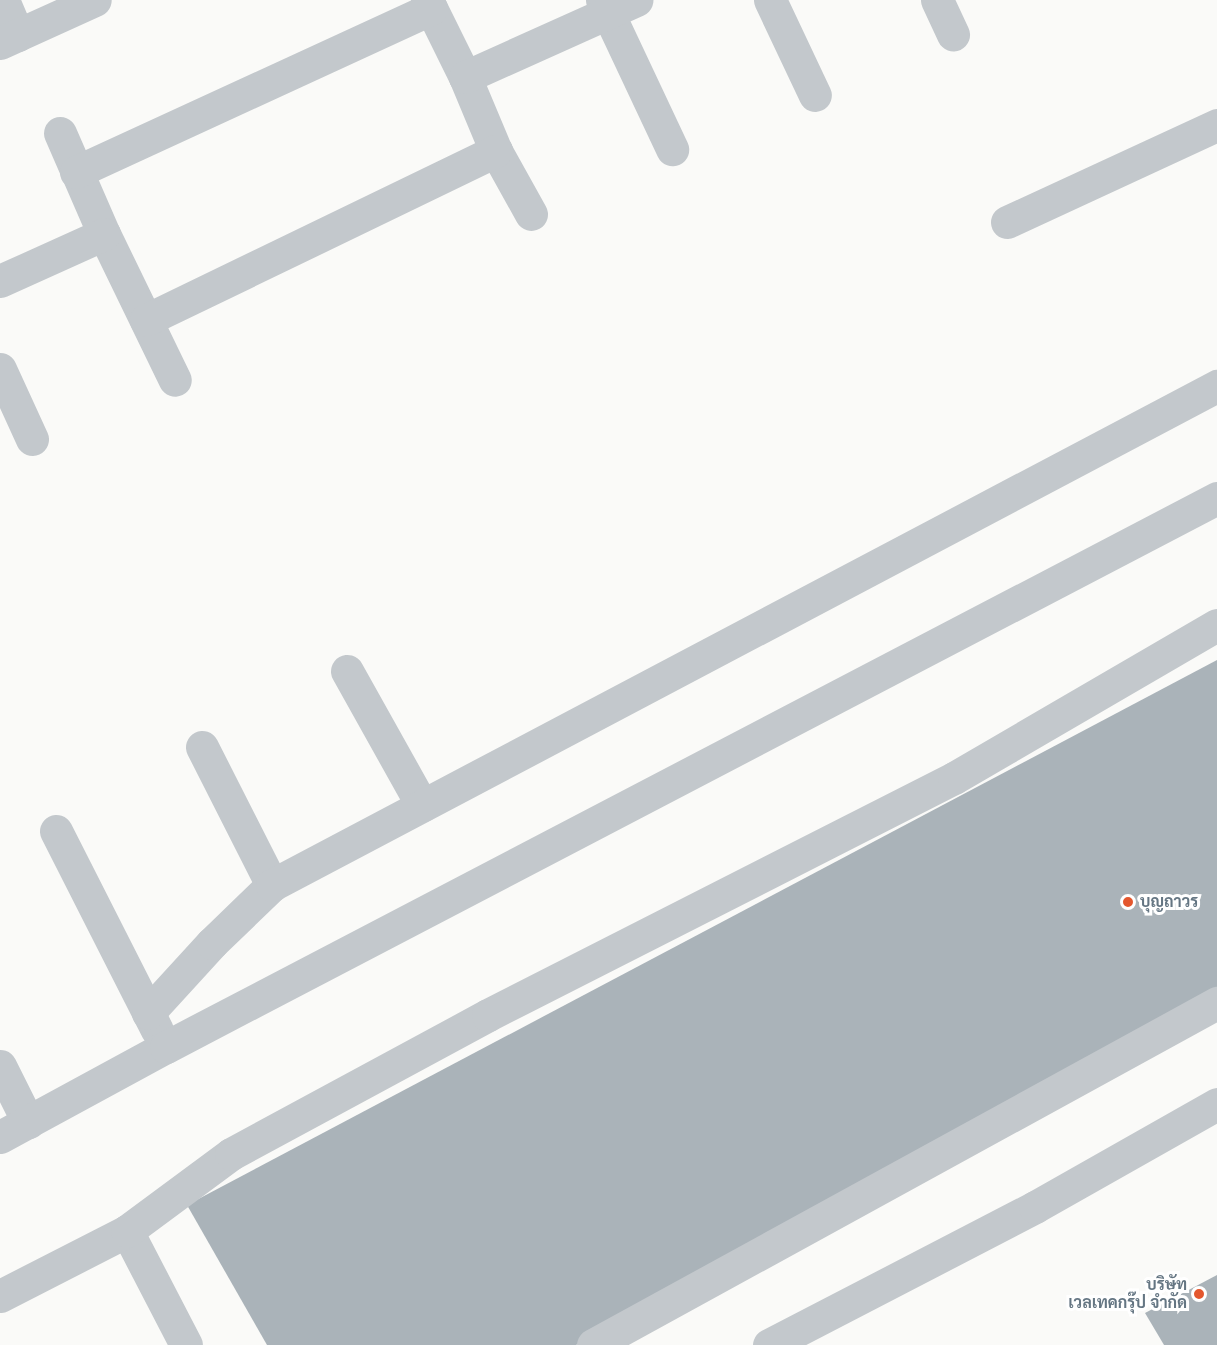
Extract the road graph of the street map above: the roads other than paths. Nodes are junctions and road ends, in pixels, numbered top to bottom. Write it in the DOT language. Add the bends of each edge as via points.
graph roads {
  1 [pos="3,0"];
  2 [pos="94,0"];
  3 [pos="770,0"];
  4 [pos="938,0"];
  5 [pos="429,4"];
  6 [pos="616,4"];
  7 [pos="953,34"];
  8 [pos="9,39"];
  9 [pos="465,76"];
  10 [pos="814,95"];
  11 [pos="1217,125"];
  12 [pos="60,133"];
  13 [pos="672,149"];
  14 [pos="496,151"];
  15 [pos="76,172"];
  16 [pos="531,214"];
  17 [pos="1007,222"];
  18 [pos="104,234"];
  19 [pos="0,281"];
  20 [pos="146,320"];
  21 [pos="0,369"];
  22 [pos="175,380"];
  23 [pos="1217,386"];
  24 [pos="32,439"];
  25 [pos="1217,498"];
  26 [pos="1217,625"];
  27 [pos="347,671"];
  28 [pos="202,747"];
  29 [pos="422,805"];
  30 [pos="56,831"];
  31 [pos="272,885"];
  32 [pos="1217,1003"];
  33 [pos="148,1013"];
  34 [pos="166,1047"];
  35 [pos="0,1066"];
  36 [pos="1217,1104"];
  37 [pos="14,1130"];
  38 [pos="127,1231"];
  39 [pos="0,1296"];
  40 [pos="186,1345"];
  41 [pos="593,1345"];
  42 [pos="769,1345"];
  1 -- 8 [label="street"];
  2 -- 8 [label="street"];
  3 -- 10 [label="street"];
  4 -- 7 [label="street"];
  5 -- 9 [label="street"];
  5 -- 15 [label="street"];
  6 -- 9 [label="street"];
  6 -- 13 [label="street"];
  9 -- 14 [label="street"];
  11 -- 17 [label="street"];
  12 -- 15 [label="street"];
  14 -- 16 [label="street"];
  14 -- 20 [label="street"];
  15 -- 18 [label="street"];
  18 -- 19 [label="street"];
  18 -- 20 [label="street"];
  20 -- 22 [label="street"];
  21 -- 24 [label="street"];
  23 -- 29 [label="street"];
  25 -- 34 [label="street"];
  26 -- 38 [label="street" via="954,778 488,1015 231,1154"];
  27 -- 29 [label="street"];
  28 -- 31 [label="street"];
  29 -- 31 [label="street"];
  30 -- 33 [label="street"];
  31 -- 33 [label="street"];
  32 -- 41 [label="street"];
  33 -- 34 [label="street"];
  34 -- 37 [label="street"];
  35 -- 37 [label="street"];
  36 -- 42 [label="street" via="1035,1207"];
  38 -- 39 [label="street"];
  38 -- 40 [label="street"];
}
